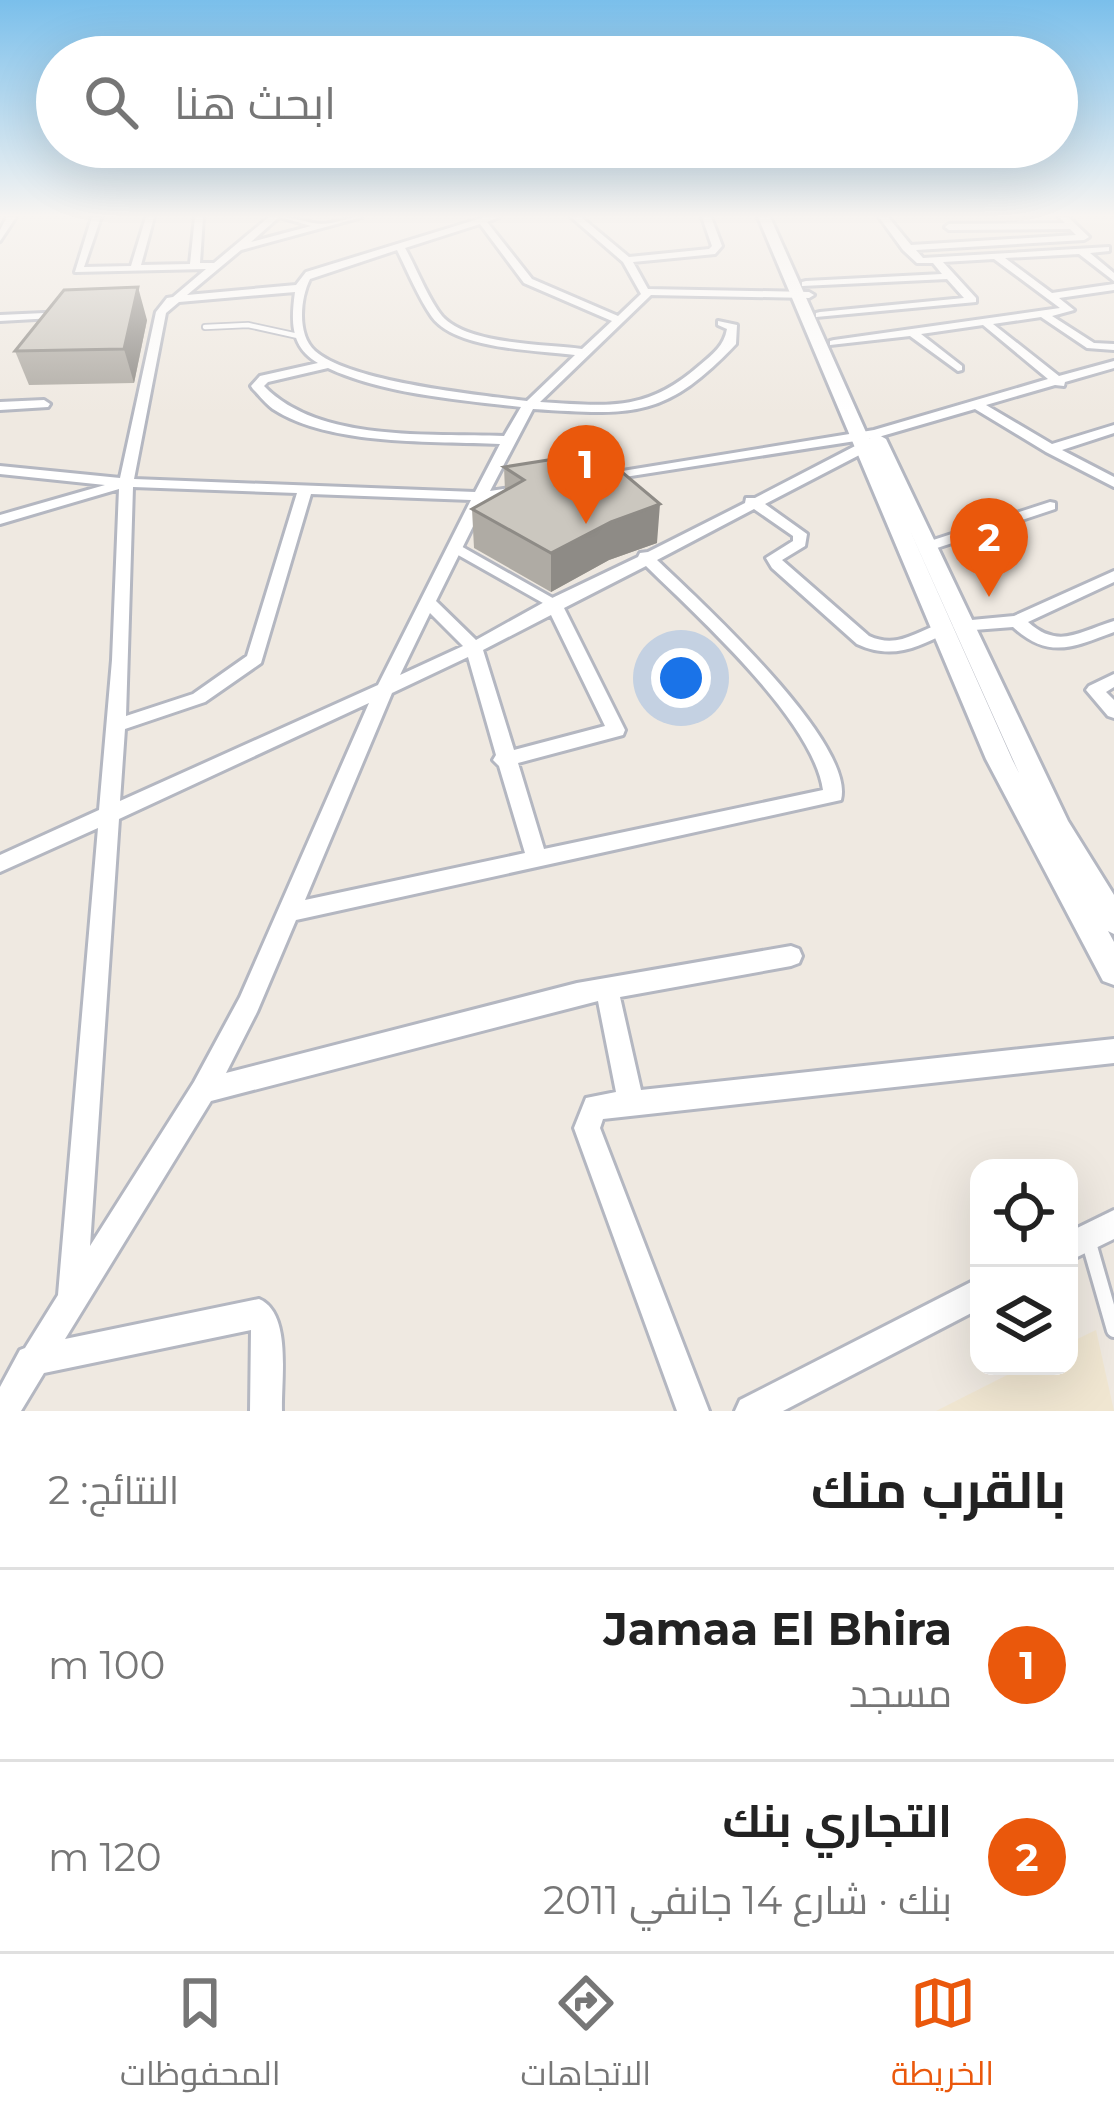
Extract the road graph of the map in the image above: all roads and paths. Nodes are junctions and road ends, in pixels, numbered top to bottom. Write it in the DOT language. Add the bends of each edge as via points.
graph roads {
  1 [pos="189,283"];
  2 [pos="305,283"];
  3 [pos="419,283"];
  4 [pos="534,283"];
  5 [pos="641,283"];
  6 [pos="799,283"];
  7 [pos="802,283"];
  8 [pos="905,283"];
  9 [pos="958,283"];
  10 [pos="1032,283"];
  11 [pos="1102,283"];
  12 [pos="300,288"];
  13 [pos="646,292"];
  14 [pos="1049,296"];
  15 [pos="807,297"];
  16 [pos="166,306"];
  17 [pos="138,313"];
  18 [pos="92,314"];
  19 [pos="1046,316"];
  20 [pos="0,318"];
  21 [pos="621,321"];
  22 [pos="722,323"];
  23 [pos="987,324"];
  24 [pos="205,327"];
  25 [pos="914,334"];
  26 [pos="298,336"];
  27 [pos="834,343"];
  28 [pos="1114,347"];
  29 [pos="585,353"];
  30 [pos="328,364"];
  31 [pos="1114,364"];
  32 [pos="958,368"];
  33 [pos="1060,383"];
  34 [pos="44,404"];
  35 [pos="529,405"];
  36 [pos="0,406"];
  37 [pos="980,407"];
  38 [pos="1114,429"];
  39 [pos="508,440"];
  40 [pos="866,440"];
  41 [pos="1051,449"];
  42 [pos="0,470"];
  43 [pos="598,479"];
  44 [pos="126,483"];
  45 [pos="1114,483"];
  46 [pos="551,486"];
  47 [pos="304,489"];
  48 [pos="481,496"];
  49 [pos="751,501"];
  50 [pos="1051,506"];
  51 [pos="0,520"];
  52 [pos="929,546"];
  53 [pos="455,548"];
  54 [pos="645,556"];
  55 [pos="1114,576"];
  56 [pos="428,602"];
  57 [pos="554,604"];
  58 [pos="1017,621"];
  59 [pos="1114,626"];
  60 [pos="951,627"];
  61 [pos="474,648"];
  62 [pos="1114,680"];
  63 [pos="384,690"];
  64 [pos="1114,712"];
  65 [pos="115,726"];
  66 [pos="503,760"];
  67 [pos="105,815"];
  68 [pos="537,860"];
  69 [pos="0,864"];
  70 [pos="292,912"];
  71 [pos="1114,921"];
  72 [pos="791,956"];
  73 [pos="1114,971"];
  74 [pos="607,989"];
  75 [pos="1114,1051"];
  76 [pos="203,1090"];
  77 [pos="631,1102"];
  78 [pos="1090,1236"];
  79 [pos="71,1296"];
  80 [pos="970,1298"];
  81 [pos="1114,1330"];
  82 [pos="32,1361"];
  83 [pos="3,1411"];
  84 [pos="266,1411"];
  85 [pos="694,1411"];
  86 [pos="751,1411"];
  1 -- 16 [label="street"];
  2 -- 12 [label="street"];
  3 -- 29 [label="street" via="449,327"];
  4 -- 21 [label="street"];
  5 -- 13 [label="street"];
  6 -- 15 [label="main road"];
  7 -- 15 [label="main road"];
  8 -- 15 [label="street"];
  9 -- 15 [label="street" via="972,300"];
  10 -- 14 [label="street"];
  11 -- 14 [label="street"];
  12 -- 16 [label="street"];
  12 -- 26 [label="street"];
  13 -- 15 [label="street"];
  13 -- 21 [label="street"];
  14 -- 19 [label="street" via="1069,310"];
  15 -- 27 [label="main road"];
  15 -- 40 [label="main road"];
  16 -- 17 [label="street"];
  16 -- 44 [label="street"];
  18 -- 20 [label="street"];
  19 -- 23 [label="street"];
  19 -- 28 [label="street" via="1091,346"];
  21 -- 29 [label="street"];
  22 -- 35 [label="street" via="733,328 730,344 653,403"];
  23 -- 25 [label="street"];
  23 -- 33 [label="street"];
  24 -- 26 [label="lane" via="248,325"];
  25 -- 27 [label="street"];
  25 -- 32 [label="street"];
  26 -- 30 [label="street"];
  27 -- 40 [label="main road"];
  29 -- 35 [label="street"];
  30 -- 35 [label="street"];
  30 -- 39 [label="street" via="257,386 281,409 319,424"];
  31 -- 33 [label="street"];
  33 -- 37 [label="street"];
  34 -- 36 [label="street"];
  35 -- 39 [label="street"];
  37 -- 40 [label="street"];
  37 -- 41 [label="street"];
  38 -- 41 [label="street"];
  39 -- 48 [label="street"];
  40 -- 43 [label="street"];
  40 -- 49 [label="street"];
  40 -- 52 [label="main road"];
  40 -- 60 [label="main road"];
  41 -- 45 [label="street"];
  42 -- 44 [label="street"];
  44 -- 47 [label="street"];
  44 -- 51 [label="street"];
  44 -- 65 [label="street"];
  46 -- 48 [label="street"];
  47 -- 48 [label="street"];
  47 -- 65 [label="street" via="255,658 199,698"];
  48 -- 53 [label="street"];
  49 -- 54 [label="street"];
  49 -- 60 [label="street" via="800,534 800,543 774,558 777,565 863,640 903,648"];
  50 -- 52 [label="street"];
  52 -- 60 [label="main road"];
  53 -- 56 [label="street"];
  53 -- 57 [label="lane"];
  54 -- 57 [label="street"];
  54 -- 68 [label="street" via="771,686 833,770 834,795"];
  55 -- 58 [label="street"];
  56 -- 61 [label="street"];
  56 -- 63 [label="street"];
  57 -- 61 [label="street"];
  57 -- 66 [label="street" via="616,730"];
  58 -- 59 [label="street" via="1055,646"];
  58 -- 60 [label="street"];
  60 -- 71 [label="main road"];
  60 -- 73 [label="main road" via="1036,833"];
  61 -- 63 [label="street"];
  61 -- 66 [label="street"];
  62 -- 64 [label="street" via="1094,691"];
  63 -- 67 [label="street"];
  63 -- 70 [label="street"];
  65 -- 67 [label="street"];
  66 -- 68 [label="street"];
  67 -- 69 [label="street"];
  67 -- 79 [label="street"];
  68 -- 70 [label="street"];
  70 -- 76 [label="street"];
  72 -- 74 [label="street"];
  74 -- 76 [label="street"];
  74 -- 77 [label="street"];
  75 -- 77 [label="street"];
  76 -- 79 [label="street"];
  77 -- 85 [label="street" via="595,1107 587,1129"];
  78 -- 81 [label="lane"];
  79 -- 82 [label="street"];
  80 -- 86 [label="street"];
  82 -- 83 [label="street"];
  82 -- 84 [label="street" via="259,1314 266,1323"];
}
